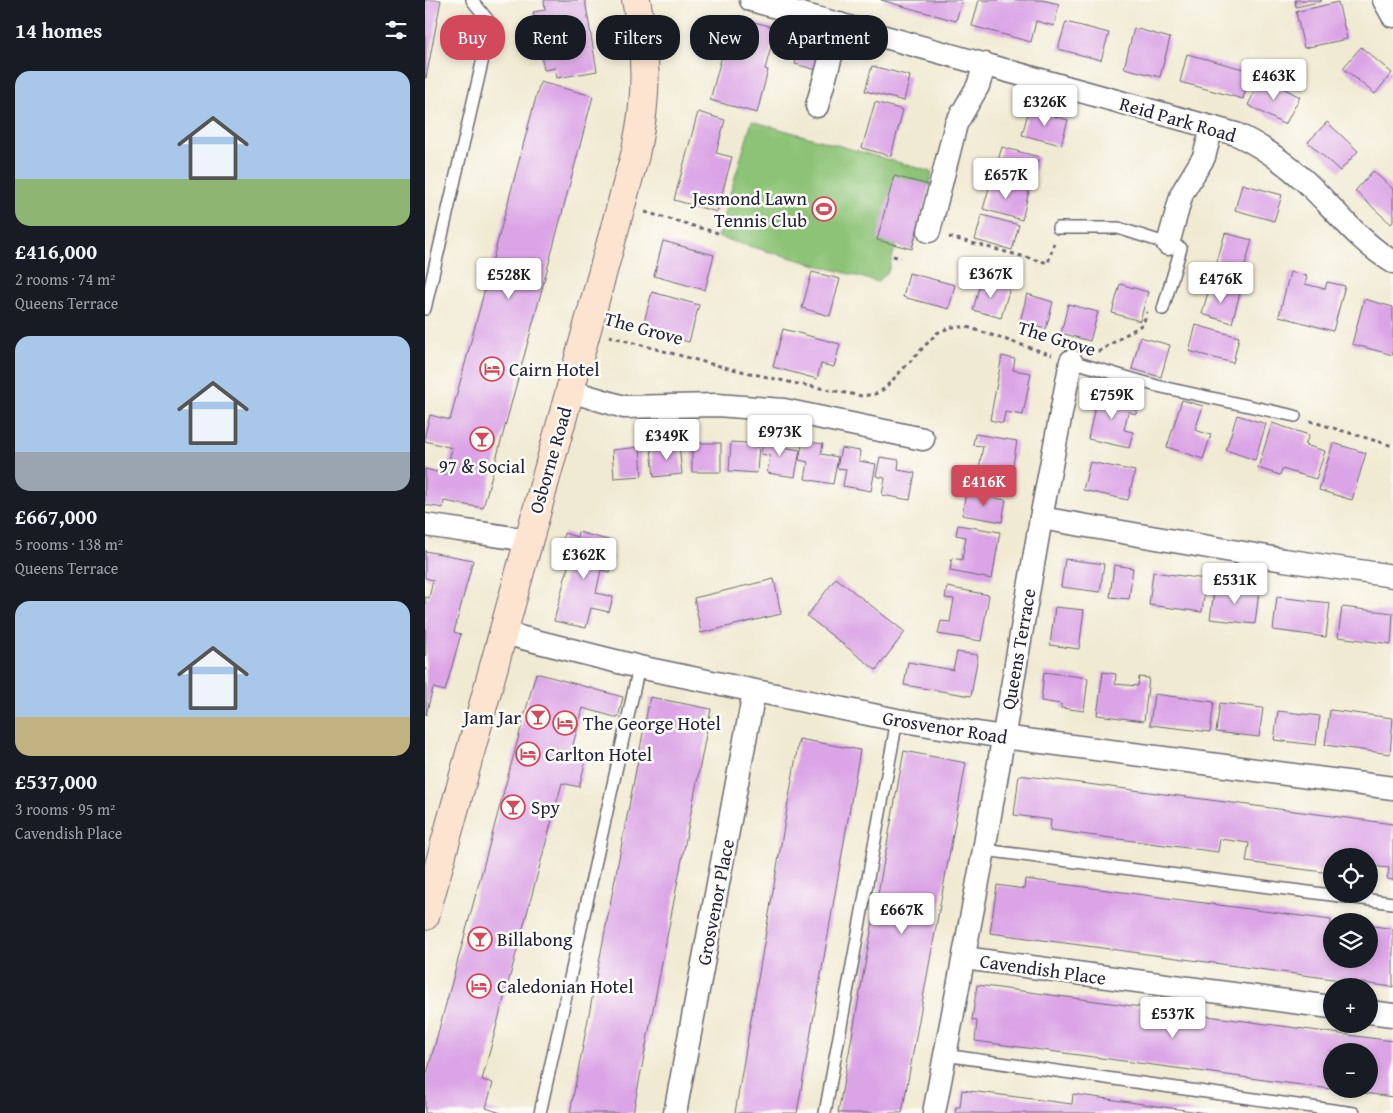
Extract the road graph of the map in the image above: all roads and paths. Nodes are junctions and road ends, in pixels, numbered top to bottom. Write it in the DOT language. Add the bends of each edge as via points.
graph roads {
  1 [pos="473,0"];
  2 [pos="636,0"];
  3 [pos="751,0"];
  4 [pos="1384,0"];
  5 [pos="807,15"];
  6 [pos="1393,16"];
  7 [pos="888,37"];
  8 [pos="830,60"];
  9 [pos="985,64"];
  10 [pos="817,106"];
  11 [pos="1212,127"];
  12 [pos="622,206"];
  13 [pos="1058,228"];
  14 [pos="929,231"];
  15 [pos="719,233"];
  16 [pos="1168,244"];
  17 [pos="893,256"];
  18 [pos="901,258"];
  19 [pos="1393,262"];
  20 [pos="1149,306"];
  21 [pos="425,310"];
  22 [pos="1163,310"];
  23 [pos="587,330"];
  24 [pos="1075,362"];
  25 [pos="570,391"];
  26 [pos="1295,416"];
  27 [pos="923,438"];
  28 [pos="1393,446"];
  29 [pos="1041,518"];
  30 [pos="425,525"];
  31 [pos="528,540"];
  32 [pos="1393,576"];
  33 [pos="503,633"];
  34 [pos="639,667"];
  35 [pos="754,692"];
  36 [pos="897,720"];
  37 [pos="1003,737"];
  38 [pos="1393,788"];
  39 [pos="983,850"];
  40 [pos="1393,903"];
  41 [pos="425,916"];
  42 [pos="964,958"];
  43 [pos="1323,1006"];
  44 [pos="1378,1013"];
  45 [pos="1393,1015"];
  46 [pos="945,1055"];
  47 [pos="540,1113"];
  48 [pos="675,1113"];
  49 [pos="825,1113"];
  50 [pos="933,1113"];
  51 [pos="1354,1113"];
  1 -- 21 [label="lane" via="491,24"];
  2 -- 12 [label="main road, Osborne Road" via="644,51 643,105"];
  3 -- 5 [label="street, Reid Park Road"];
  4 -- 6 [label="street"];
  7 -- 9 [label="street, Reid Park Road"];
  8 -- 10 [label="street"];
  9 -- 11 [label="street, Reid Park Road"];
  9 -- 14 [label="street" via="978,86 956,124"];
  11 -- 16 [label="street" via="1204,157 1182,193"];
  11 -- 19 [label="street, Reid Park Road" via="1236,134 1283,162 1362,240"];
  12 -- 15 [label="path"];
  12 -- 23 [label="main road, Osborne Road"];
  13 -- 14 [label="path" via="1049,263"];
  13 -- 16 [label="lane" via="1118,228"];
  16 -- 22 [label="lane" via="1181,248"];
  17 -- 18 [label="path"];
  20 -- 24 [label="path" via="1143,324"];
  23 -- 24 [label="path, The Grove" via="711,364 862,396 884,389 937,333 951,327 967,327"];
  23 -- 25 [label="main road, Osborne Road"];
  24 -- 26 [label="lane, The Grove" via="1157,386"];
  24 -- 29 [label="street, Queens Terrace"];
  25 -- 27 [label="street" via="624,407 717,405 784,410"];
  25 -- 31 [label="main road, Osborne Road"];
  26 -- 28 [label="path"];
  29 -- 32 [label="street"];
  29 -- 37 [label="street, Queens Terrace"];
  30 -- 31 [label="street"];
  31 -- 33 [label="main road, Osborne Road"];
  33 -- 34 [label="street, Grosvenor Road"];
  33 -- 41 [label="main road, Osborne Road"];
  34 -- 35 [label="street, Grosvenor Road"];
  34 -- 47 [label="lane"];
  35 -- 36 [label="street, Grosvenor Road"];
  35 -- 48 [label="street, Grosvenor Place"];
  36 -- 37 [label="street, Grosvenor Road"];
  36 -- 49 [label="lane"];
  37 -- 38 [label="street, Grosvenor Road"];
  37 -- 39 [label="street, Queens Terrace"];
  39 -- 40 [label="lane"];
  39 -- 42 [label="street, Queens Terrace"];
  42 -- 43 [label="street, Cavendish Place"];
  42 -- 46 [label="street, Queens Terrace"];
  44 -- 45 [label="street"];
  46 -- 50 [label="street, Queens Terrace"];
  46 -- 51 [label="lane"];
}
